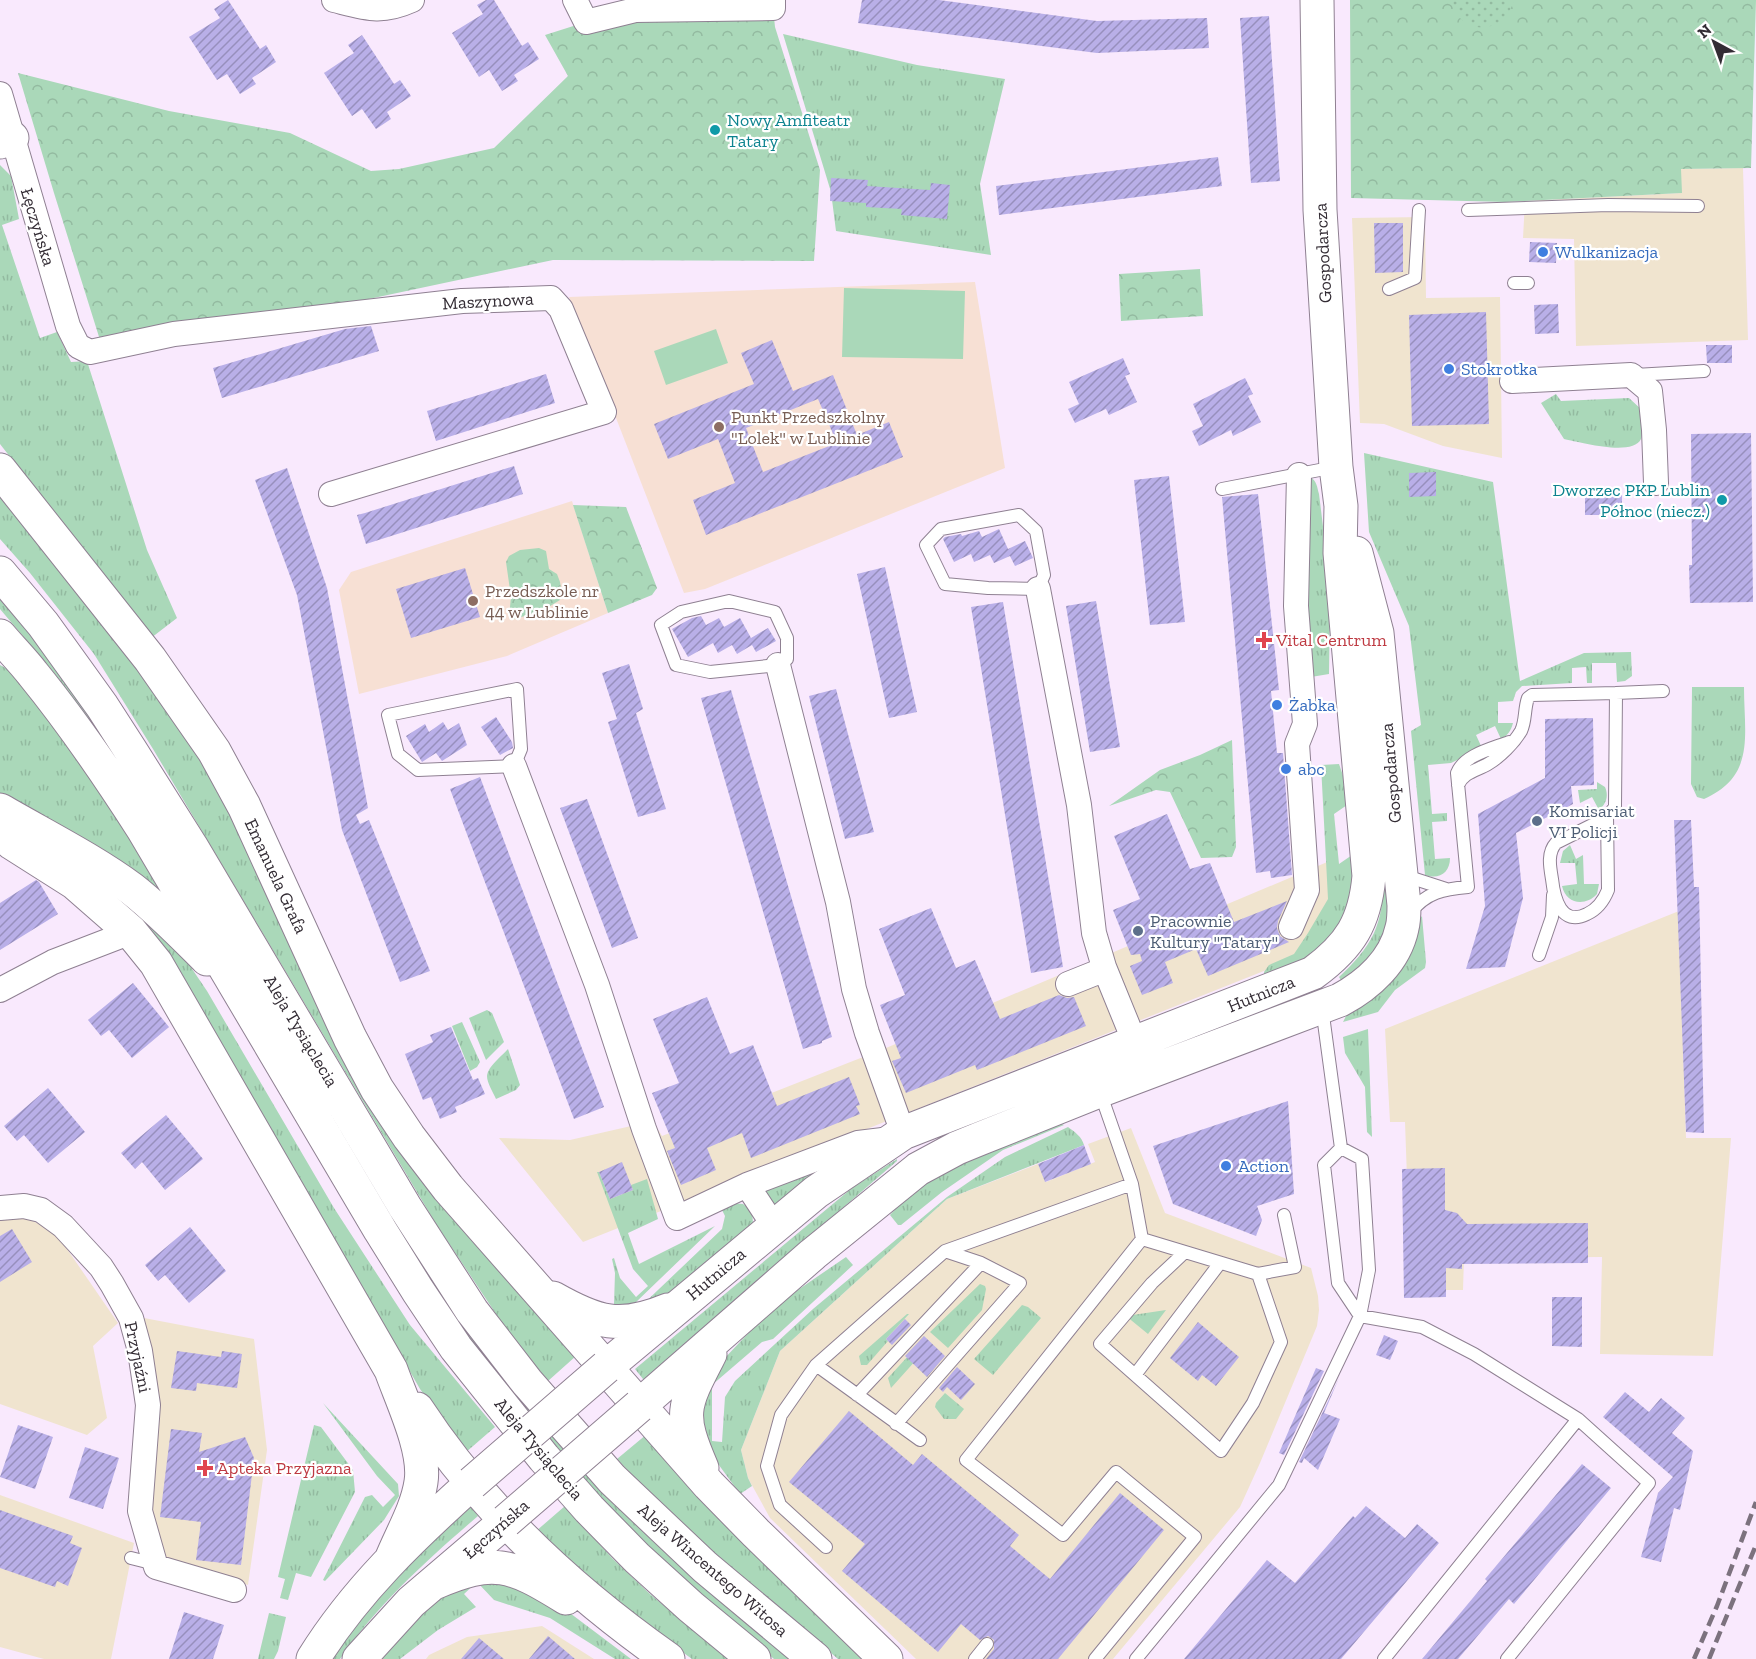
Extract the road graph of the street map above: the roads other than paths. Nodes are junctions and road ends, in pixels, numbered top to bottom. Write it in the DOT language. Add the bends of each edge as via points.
graph roads {
  1 [pos="334,0"];
  2 [pos="412,0"];
  3 [pos="575,0"];
  4 [pos="773,0"];
  5 [pos="1317,0"];
  6 [pos="0,94"];
  7 [pos="6,140"];
  8 [pos="1698,206"];
  9 [pos="1419,210"];
  10 [pos="1468,210"];
  11 [pos="1514,283"];
  12 [pos="1528,283"];
  13 [pos="1389,289"];
  14 [pos="90,352"];
  15 [pos="1704,371"];
  16 [pos="1631,375"];
  17 [pos="1512,381"];
  18 [pos="1336,467"];
  19 [pos="0,470"];
  20 [pos="1299,475"];
  21 [pos="1656,483"];
  22 [pos="1222,489"];
  23 [pos="331,494"];
  24 [pos="1341,506"];
  25 [pos="0,573"];
  26 [pos="1038,589"];
  27 [pos="6,649"];
  28 [pos="778,665"];
  29 [pos="1663,691"];
  30 [pos="1616,693"];
  31 [pos="514,766"];
  32 [pos="0,810"];
  33 [pos="1607,816"];
  34 [pos="4,838"];
  35 [pos="1411,875"];
  36 [pos="1446,889"];
  37 [pos="1553,894"];
  38 [pos="1291,927"];
  39 [pos="1403,928"];
  40 [pos="131,932"];
  41 [pos="1539,955"];
  42 [pos="1098,972"];
  43 [pos="1313,973"];
  44 [pos="1068,984"];
  45 [pos="0,990"];
  46 [pos="238,990"];
  47 [pos="1322,1006"];
  48 [pos="1135,1043"];
  49 [pos="1094,1076"];
  50 [pos="898,1136"];
  51 [pos="1341,1148"];
  52 [pos="1132,1184"];
  53 [pos="747,1185"];
  54 [pos="0,1208"];
  55 [pos="1284,1215"];
  56 [pos="774,1226"];
  57 [pos="1142,1239"];
  58 [pos="945,1251"];
  59 [pos="1185,1252"];
  60 [pos="981,1263"];
  61 [pos="1220,1263"];
  62 [pos="1258,1274"];
  63 [pos="538,1289"];
  64 [pos="677,1307"];
  65 [pos="1360,1316"];
  66 [pos="717,1339"];
  67 [pos="816,1365"];
  68 [pos="606,1367"];
  69 [pos="391,1370"];
  70 [pos="1135,1375"];
  71 [pos="857,1395"];
  72 [pos="639,1406"];
  73 [pos="1578,1419"];
  74 [pos="897,1424"];
  75 [pos="920,1440"];
  76 [pos="612,1479"];
  77 [pos="472,1483"];
  78 [pos="709,1485"];
  79 [pos="506,1521"];
  80 [pos="826,1547"];
  81 [pos="131,1558"];
  82 [pos="391,1560"];
  83 [pos="155,1564"];
  84 [pos="434,1583"];
  85 [pos="234,1590"];
  86 [pos="631,1633"];
  87 [pos="987,1644"];
  88 [pos="313,1659"];
  89 [pos="359,1659"];
  90 [pos="668,1659"];
  91 [pos="754,1659"];
  92 [pos="815,1659"];
  93 [pos="886,1659"];
  94 [pos="975,1659"];
  95 [pos="1095,1659"];
  96 [pos="1136,1659"];
  97 [pos="1384,1659"];
  98 [pos="1507,1659"];
  1 -- 2 [label="street" via="373,9 397,7"];
  3 -- 4 [label="street" via="586,22 635,10 773,8"];
  5 -- 18 [label="street, Gospodarcza" via="1320,210"];
  6 -- 7 [label="street, Łęczyńska"];
  7 -- 14 [label="street, Łęczyńska" via="68,326 78,346"];
  8 -- 10 [label="lane"];
  9 -- 13 [label="lane" via="1415,278"];
  11 -- 12 [label="lane"];
  14 -- 23 [label="street, Maszynowa" via="174,334 462,301 551,298 561,309 604,411"];
  15 -- 16 [label="lane"];
  16 -- 17 [label="street"];
  16 -- 21 [label="street" via="1650,391"];
  18 -- 20 [label="lane"];
  18 -- 24 [label="street, Gospodarcza"];
  19 -- 63 [label="street, Emanuela Grafa" via="150,659 214,751 244,806 350,1038 390,1111 448,1188"];
  20 -- 22 [label="lane"];
  20 -- 38 [label="street" via="1296,606 1305,724 1296,744 1307,890"];
  24 -- 35 [label="street, Gospodarcza" via="1377,633"];
  24 -- 43 [label="street, Gospodarcza" via="1340,553 1369,876 1356,930 1344,947"];
  25 -- 76 [label="street, Aleja Tysiąclecia" via="49,633 131,751 466,1302 527,1382"];
  26 -- 26 [label="lane" via="945,584 926,546 940,529 1018,515 1036,531 1044,575"];
  26 -- 48 [label="street" via="1079,805 1094,933"];
  27 -- 46 [label="street, Aleja Tysiąclecia" via="57,705 110,778"];
  28 -- 28 [label="lane" via="710,672 676,665 661,625 681,612 729,601 775,612 787,638 787,659"];
  28 -- 50 [label="street" via="838,902 854,989"];
  29 -- 30 [label="lane"];
  30 -- 33 [label="lane" via="1615,807"];
  30 -- 36 [label="lane" via="1528,698 1524,723 1515,740 1487,765 1458,779 1468,887"];
  31 -- 31 [label="lane" via="418,770 398,754 388,715 517,689 521,749"];
  31 -- 53 [label="street" via="597,985 677,1218"];
  32 -- 46 [label="street" via="130,888"];
  33 -- 37 [label="lane" via="1551,848"];
  33 -- 37 [label="lane" via="1609,882 1605,899 1591,913 1576,917 1562,912"];
  34 -- 40 [label="street" via="75,883"];
  35 -- 36 [label="lane"];
  35 -- 39 [label="street, Gospodarcza"];
  36 -- 39 [label="lane" via="1418,903"];
  37 -- 41 [label="lane" via="1552,917"];
  39 -- 47 [label="street, Gospodarcza" via="1389,959 1373,976 1357,991"];
  40 -- 45 [label="street" via="53,962"];
  40 -- 69 [label="street" via="167,980"];
  42 -- 44 [label="street"];
  43 -- 47 [label="street, Hutnicza"];
  43 -- 48 [label="street, Hutnicza"];
  46 -- 91 [label="street, Aleja Tysiąclecia" via="456,1348 589,1509 637,1558"];
  47 -- 49 [label="street, Hutnicza"];
  47 -- 51 [label="lane"];
  48 -- 49 [label="street, Hutnicza"];
  49 -- 50 [label="street, Hutnicza"];
  49 -- 52 [label="lane"];
  49 -- 66 [label="street, Hutnicza" via="918,1168"];
  50 -- 53 [label="street" via="858,1143"];
  50 -- 56 [label="street, Hutnicza"];
  51 -- 65 [label="lane" via="1362,1159 1370,1270"];
  51 -- 65 [label="lane" via="1324,1165 1338,1283"];
  52 -- 57 [label="lane"];
  52 -- 58 [label="lane"];
  53 -- 56 [label="street"];
  54 -- 83 [label="street, Przyjaźni" via="24,1206 40,1210 63,1226 101,1267 131,1318 148,1405 140,1511"];
  55 -- 62 [label="lane" via="1295,1267"];
  56 -- 64 [label="street, Hutnicza"];
  57 -- 59 [label="lane"];
  57 -- 95 [label="lane" via="966,1460 1063,1535 1116,1472 1195,1537"];
  58 -- 60 [label="lane"];
  58 -- 67 [label="lane"];
  59 -- 61 [label="lane"];
  59 -- 70 [label="lane" via="1152,1283 1100,1344"];
  60 -- 71 [label="lane"];
  60 -- 74 [label="lane" via="1020,1282"];
  61 -- 62 [label="lane"];
  61 -- 70 [label="lane"];
  62 -- 70 [label="lane" via="1281,1342 1253,1403 1221,1451"];
  63 -- 64 [label="street" via="572,1308 612,1322 647,1319"];
  63 -- 68 [label="street, Emanuela Grafa"];
  64 -- 68 [label="street, Hutnicza"];
  65 -- 73 [label="lane" via="1422,1327 1474,1353"];
  65 -- 96 [label="lane" via="1279,1485"];
  66 -- 72 [label="street, Hutnicza"];
  66 -- 78 [label="street" via="686,1408 689,1437"];
  67 -- 71 [label="lane"];
  67 -- 80 [label="lane" via="781,1414 767,1466 780,1505"];
  68 -- 72 [label="street"];
  68 -- 77 [label="street, Hutnicza, bridge"];
  69 -- 77 [label="street" via="441,1445"];
  69 -- 82 [label="street" via="421,1463 421,1482"];
  71 -- 74 [label="lane"];
  72 -- 78 [label="street"];
  72 -- 79 [label="street, Łęczyńska, bridge"];
  73 -- 97 [label="lane"];
  73 -- 98 [label="lane" via="1649,1484"];
  74 -- 75 [label="lane"];
  76 -- 92 [label="street, Aleja Wincentego Witosa" via="705,1567"];
  77 -- 79 [label="street"];
  77 -- 82 [label="street, Hutnicza"];
  78 -- 93 [label="street"];
  79 -- 84 [label="street, Łęczyńska"];
  79 -- 86 [label="street" via="563,1577"];
  81 -- 83 [label="lane"];
  82 -- 88 [label="street" via="346,1611"];
  83 -- 85 [label="street"];
  84 -- 86 [label="street" via="482,1566 515,1570 595,1617"];
  84 -- 89 [label="street, Łęczyńska" via="404,1609"];
  86 -- 90 [label="street"];
  87 -- 94 [label="lane"];
}
